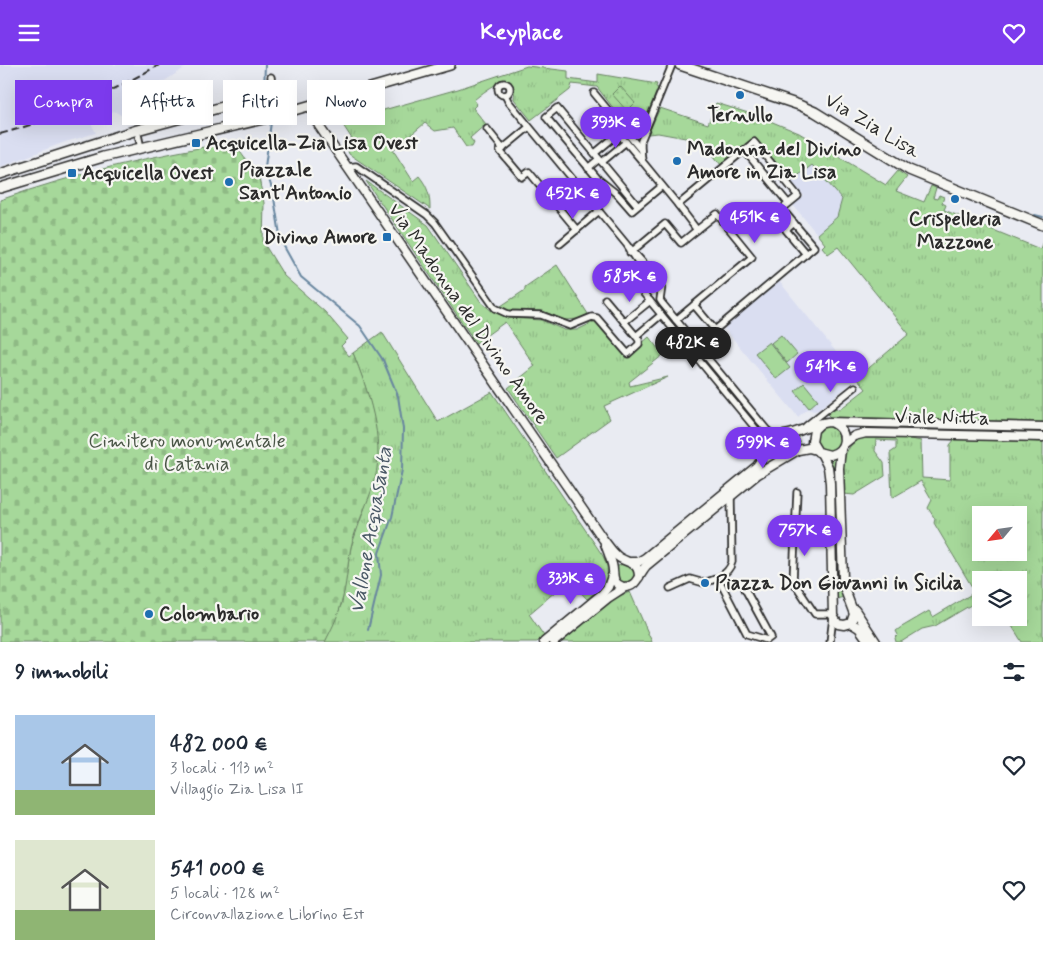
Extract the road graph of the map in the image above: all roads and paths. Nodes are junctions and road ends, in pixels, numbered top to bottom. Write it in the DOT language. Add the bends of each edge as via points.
graph roads {
  1 [pos="450,65"];
  2 [pos="672,65"];
  3 [pos="680,65"];
  4 [pos="271,77"];
  5 [pos="272,80"];
  6 [pos="385,84"];
  7 [pos="594,93"];
  8 [pos="505,95"];
  9 [pos="223,107"];
  10 [pos="238,125"];
  11 [pos="319,125"];
  12 [pos="529,127"];
  13 [pos="487,129"];
  14 [pos="137,130"];
  15 [pos="622,131"];
  16 [pos="626,142"];
  17 [pos="141,148"];
  18 [pos="503,149"];
  19 [pos="641,150"];
  20 [pos="744,151"];
  21 [pos="595,153"];
  22 [pos="601,161"];
  23 [pos="642,161"];
  24 [pos="29,163"];
  25 [pos="347,167"];
  26 [pos="588,168"];
  27 [pos="0,174"];
  28 [pos="33,177"];
  29 [pos="662,186"];
  30 [pos="0,188"];
  31 [pos="788,203"];
  32 [pos="678,205"];
  33 [pos="638,206"];
  34 [pos="599,211"];
  35 [pos="794,223"];
  36 [pos="1043,225"];
  37 [pos="577,229"];
  38 [pos="697,230"];
  39 [pos="560,244"];
  40 [pos="632,251"];
  41 [pos="806,254"];
  42 [pos="654,276"];
  43 [pos="638,287"];
  44 [pos="605,299"];
  45 [pos="650,301"];
  46 [pos="694,305"];
  47 [pos="661,315"];
  48 [pos="676,319"];
  49 [pos="624,321"];
  50 [pos="636,336"];
  51 [pos="855,387"];
  52 [pos="820,414"];
  53 [pos="826,423"];
  54 [pos="1043,427"];
  55 [pos="802,430"];
  56 [pos="774,436"];
  57 [pos="1043,437"];
  58 [pos="842,446"];
  59 [pos="765,448"];
  60 [pos="818,451"];
  61 [pos="778,462"];
  62 [pos="797,492"];
  63 [pos="731,496"];
  64 [pos="603,539"];
  65 [pos="628,561"];
  66 [pos="613,573"];
  67 [pos="638,577"];
  68 [pos="718,578"];
  69 [pos="625,587"];
  70 [pos="670,588"];
  71 [pos="745,589"];
  72 [pos="852,606"];
  73 [pos="586,611"];
  74 [pos="833,612"];
  75 [pos="851,623"];
  76 [pos="841,625"];
  77 [pos="832,633"];
  78 [pos="544,642"];
  79 [pos="554,642"];
  80 [pos="830,642"];
  81 [pos="870,642"];
  1 -- 6 [label="main road"];
  2 -- 19 [label="street" via="641,141"];
  3 -- 36 [label="main road, Via Zia Lisa" via="815,112 909,170"];
  4 -- 5 [label="street"];
  7 -- 15 [label="street"];
  8 -- 12 [label="street"];
  9 -- 14 [label="main road"];
  10 -- 17 [label="main road"];
  11 -- 25 [label="main road, Via Madonna del Divino Amore"];
  12 -- 18 [label="street"];
  12 -- 34 [label="street"];
  13 -- 18 [label="street"];
  14 -- 17 [label="street"];
  14 -- 24 [label="main road"];
  15 -- 16 [label="street"];
  15 -- 19 [label="street"];
  15 -- 21 [label="street"];
  16 -- 22 [label="street"];
  16 -- 23 [label="street"];
  17 -- 28 [label="main road"];
  18 -- 37 [label="street" via="500,151 522,177 528,172"];
  19 -- 23 [label="street"];
  20 -- 31 [label="street"];
  20 -- 31 [label="street" via="754,142 798,196"];
  20 -- 32 [label="street"];
  21 -- 22 [label="street"];
  21 -- 26 [label="street" via="557,108 546,117"];
  22 -- 26 [label="street"];
  22 -- 33 [label="street"];
  23 -- 29 [label="street"];
  24 -- 27 [label="main road"];
  24 -- 28 [label="street"];
  25 -- 50 [label="street" via="356,166 427,215 495,308 508,314 541,315 570,326 597,318 628,354 639,344"];
  25 -- 64 [label="main road, Via Madonna del Divino Amore"];
  26 -- 33 [label="street" via="632,211"];
  28 -- 30 [label="main road"];
  29 -- 32 [label="street"];
  29 -- 33 [label="street"];
  31 -- 35 [label="street" via="782,209"];
  32 -- 38 [label="street"];
  34 -- 37 [label="street"];
  34 -- 40 [label="street"];
  35 -- 41 [label="street" via="814,247"];
  35 -- 41 [label="street" via="786,230"];
  37 -- 39 [label="street"];
  38 -- 40 [label="street" via="681,243 665,224"];
  38 -- 46 [label="street" via="717,214 752,257"];
  40 -- 42 [label="street"];
  40 -- 43 [label="street" via="638,265"];
  41 -- 46 [label="street" via="715,330"];
  42 -- 43 [label="street" via="643,276"];
  42 -- 48 [label="street" via="662,286 660,300"];
  43 -- 45 [label="street"];
  44 -- 49 [label="street"];
  45 -- 47 [label="street"];
  45 -- 49 [label="street"];
  46 -- 48 [label="street"];
  47 -- 50 [label="street"];
  47 -- 59 [label="street" via="760,434"];
  48 -- 56 [label="street"];
  49 -- 50 [label="street"];
  51 -- 52 [label="street"];
  52 -- 53 [label="street"];
  52 -- 55 [label="street"];
  53 -- 54 [label="main road"];
  53 -- 55 [label="main road"];
  53 -- 58 [label="main road" via="837,425 842,430"];
  53 -- 60 [label="main road" via="816,427 812,436"];
  55 -- 56 [label="main road" via="787,436"];
  56 -- 59 [label="main road"];
  57 -- 58 [label="main road, Viale Nitta" via="866,433 854,436"];
  58 -- 60 [label="main road" via="833,455"];
  58 -- 72 [label="main road" via="839,468 843,578"];
  59 -- 61 [label="main road" via="770,459"];
  59 -- 65 [label="main road" via="757,466 645,558 638,562"];
  60 -- 61 [label="main road" via="809,448 798,450"];
  60 -- 74 [label="main road" via="826,461 829,474"];
  61 -- 63 [label="main road"];
  62 -- 74 [label="street" via="793,581 815,614"];
  63 -- 67 [label="main road" via="646,566"];
  63 -- 68 [label="street" via="732,562 731,568"];
  64 -- 65 [label="main road" via="617,555"];
  64 -- 66 [label="main road"];
  65 -- 66 [label="main road" via="617,564"];
  65 -- 67 [label="main road" via="637,568"];
  66 -- 69 [label="main road" via="618,585"];
  66 -- 73 [label="main road" via="605,591"];
  67 -- 69 [label="main road" via="634,585"];
  68 -- 70 [label="street" via="704,583 690,579"];
  68 -- 71 [label="street" via="747,634 767,641 771,637"];
  69 -- 73 [label="main road"];
  72 -- 74 [label="main road" via="842,600 836,603"];
  72 -- 75 [label="main road" via="854,616"];
  72 -- 81 [label="main road"];
  73 -- 78 [label="main road"];
  73 -- 79 [label="main road"];
  74 -- 76 [label="main road" via="836,622"];
  74 -- 77 [label="street"];
  75 -- 76 [label="main road"];
  75 -- 81 [label="main road"];
  76 -- 77 [label="street"];
  77 -- 80 [label="street"];
}
